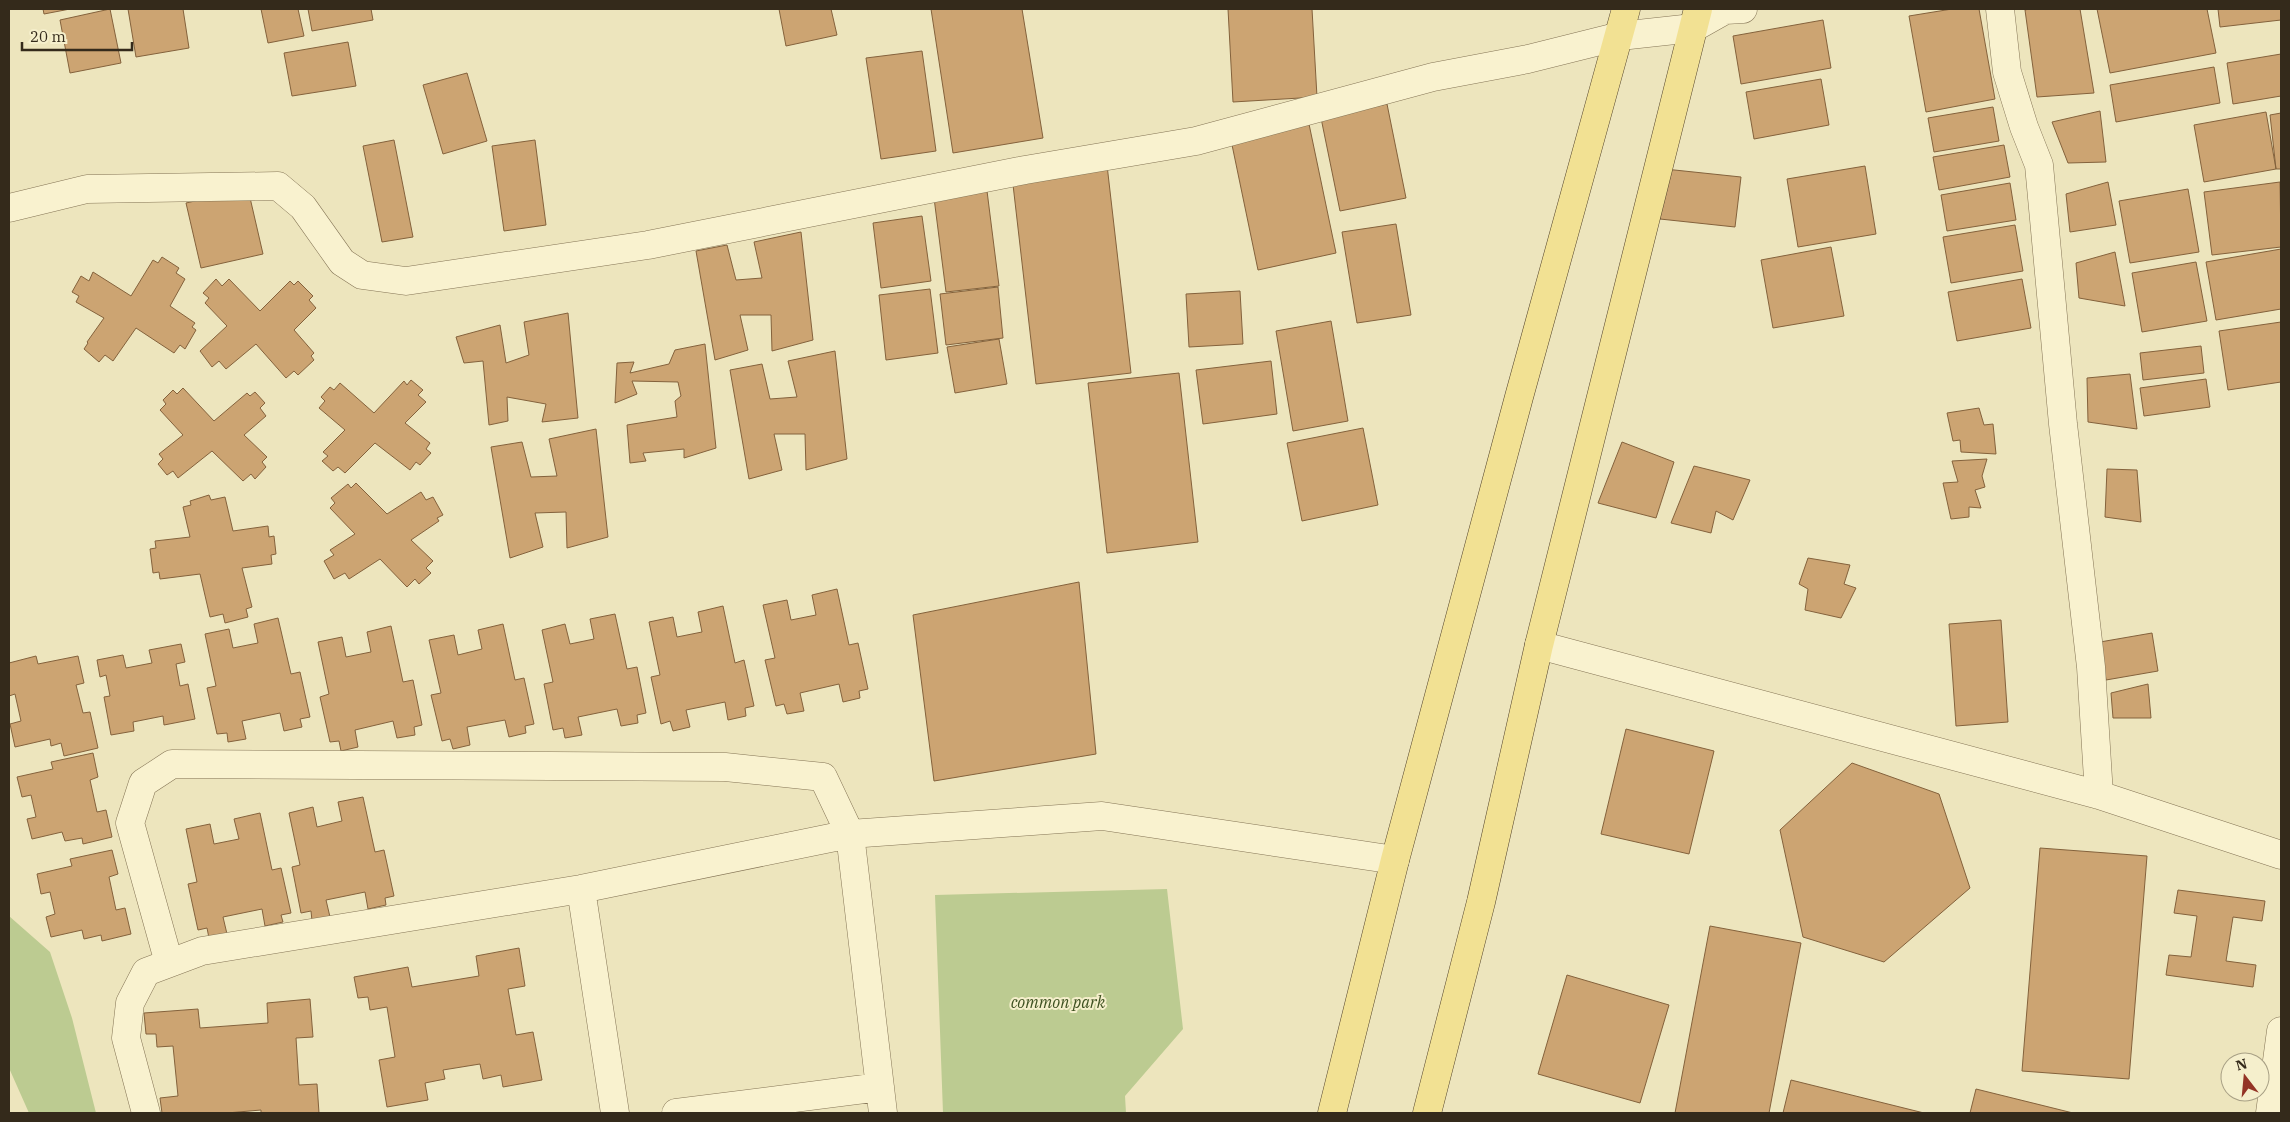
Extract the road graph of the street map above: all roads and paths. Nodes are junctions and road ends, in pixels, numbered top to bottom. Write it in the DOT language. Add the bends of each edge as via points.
graph roads {
  1 [pos="1626,9"];
  2 [pos="1744,9"];
  3 [pos="2000,9"];
  4 [pos="1696,18"];
  5 [pos="1620,36"];
  6 [pos="9,208"];
  7 [pos="1538,645"];
  8 [pos="2099,795"];
  9 [pos="850,834"];
  10 [pos="2281,855"];
  11 [pos="1395,860"];
  12 [pos="581,889"];
  13 [pos="169,963"];
  14 [pos="2281,1031"];
  15 [pos="882,1100"];
  16 [pos="1430,1112"];
  17 [pos="146,1113"];
  18 [pos="615,1113"];
  19 [pos="676,1113"];
  20 [pos="1332,1113"];
  21 [pos="2270,1113"];
  1 -- 5 [label="main road"];
  2 -- 4 [label="street" via="1725,10"];
  3 -- 8 [label="street" via="2007,72 2040,165 2063,424 2091,667"];
  4 -- 5 [label="street"];
  4 -- 7 [label="main road"];
  5 -- 6 [label="street" via="1528,59 1433,77 1196,141 1025,170 648,245 406,281 362,275 342,262 303,207 278,186 87,189"];
  5 -- 11 [label="main road"];
  7 -- 8 [label="street"];
  7 -- 16 [label="main road"];
  8 -- 10 [label="street"];
  9 -- 11 [label="street" via="1102,816"];
  9 -- 12 [label="street"];
  9 -- 13 [label="street" via="823,777 725,767 172,764 143,783 130,823"];
  9 -- 15 [label="street"];
  11 -- 20 [label="main road"];
  12 -- 13 [label="street" via="202,951"];
  12 -- 18 [label="street"];
  13 -- 17 [label="street" via="146,972 130,1003 126,1038"];
  14 -- 21 [label="street"];
  15 -- 19 [label="street"];
}
